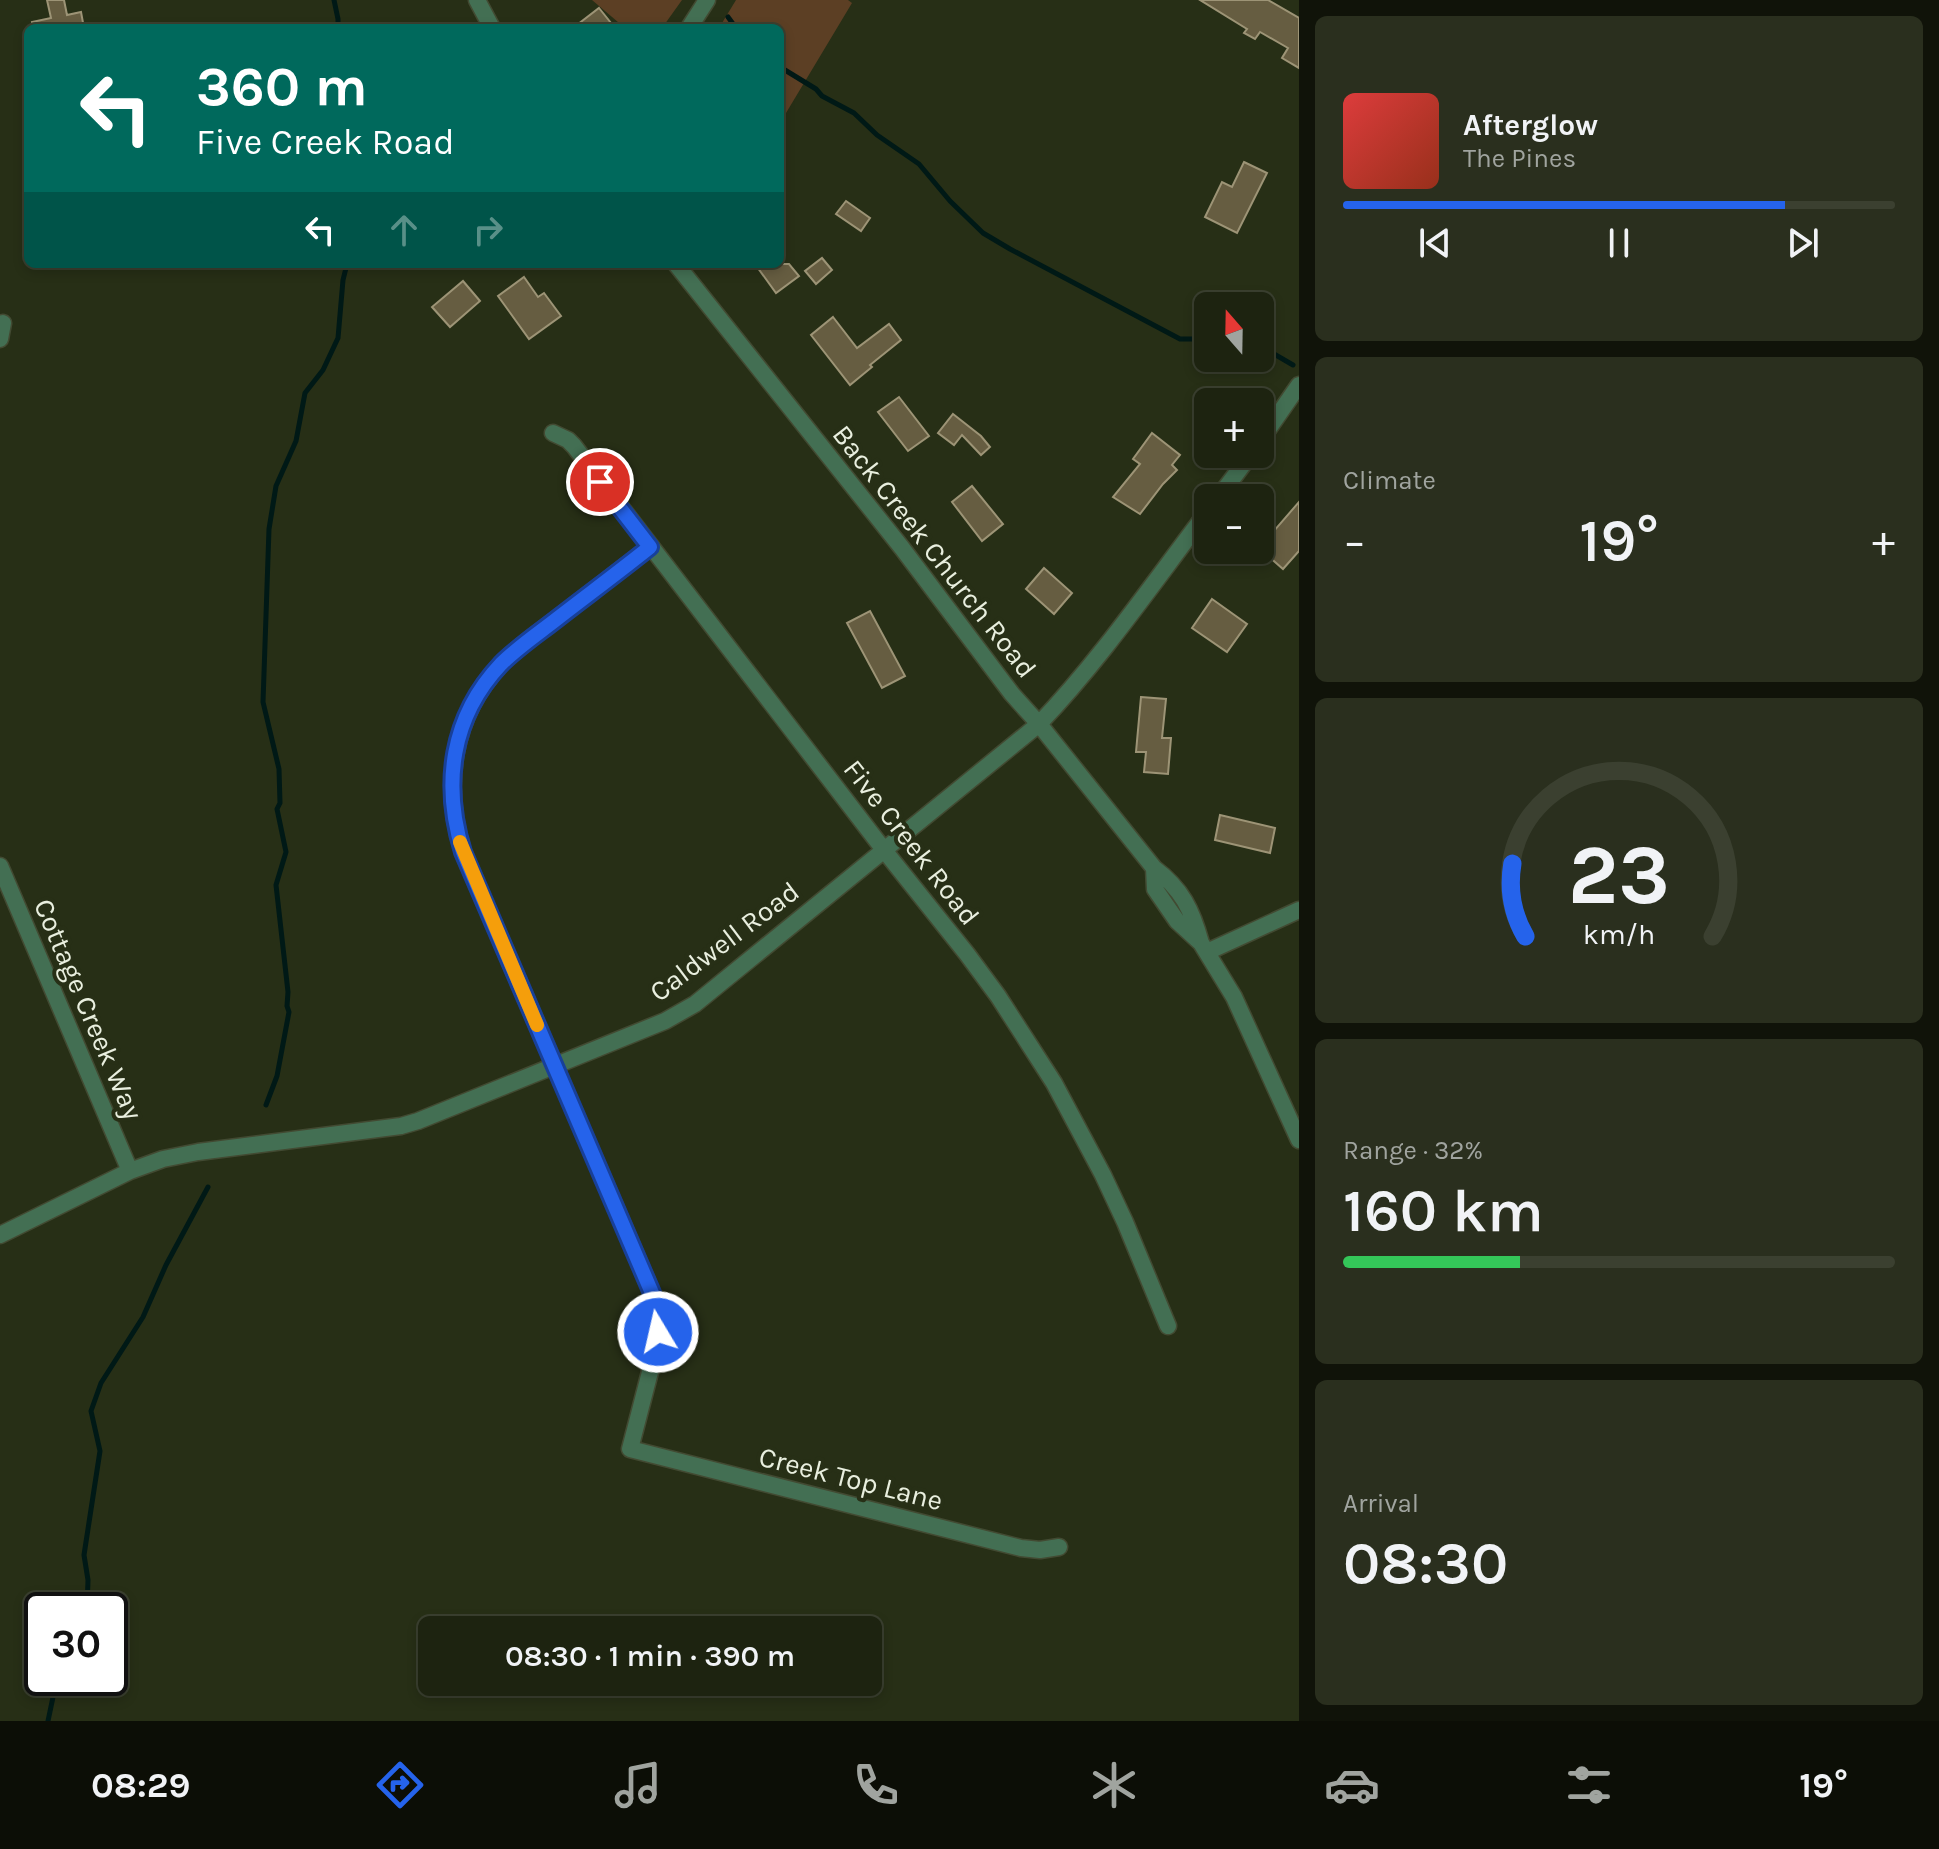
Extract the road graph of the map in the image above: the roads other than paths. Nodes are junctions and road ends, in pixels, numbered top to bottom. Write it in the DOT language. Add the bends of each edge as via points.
graph roads {
  1 [pos="477,0"];
  2 [pos="707,0"];
  3 [pos="490,24"];
  4 [pos="692,24"];
  5 [pos="679,268"];
  6 [pos="1299,385"];
  7 [pos="1274,421"];
  8 [pos="553,433"];
  9 [pos="1194,529"];
  10 [pos="650,547"];
  11 [pos="1039,724"];
  12 [pos="884,850"];
  13 [pos="0,866"];
  14 [pos="1299,910"];
  15 [pos="1204,948"];
  16 [pos="555,1066"];
  17 [pos="1299,1140"];
  18 [pos="130,1171"];
  19 [pos="0,1235"];
  20 [pos="1168,1326"];
  21 [pos="1059,1547"];
  1 -- 3 [label="street"];
  2 -- 4 [label="street"];
  5 -- 11 [label="street, Back Creek Church Road"];
  6 -- 7 [label="street"];
  8 -- 10 [label="street, Five Creek Road" via="574,446"];
  9 -- 11 [label="street, Caldwell Road"];
  10 -- 12 [label="street, Five Creek Road"];
  10 -- 16 [label="street" via="503,662 471,707 454,760 453,807 463,852"];
  11 -- 12 [label="street, Caldwell Road"];
  11 -- 15 [label="street, Back Creek Church Road" via="1154,868 1155,889"];
  12 -- 16 [label="street, Caldwell Road" via="695,1004"];
  12 -- 20 [label="street, Five Creek Road" via="998,996 1047,1072 1103,1175"];
  13 -- 18 [label="street, Cottage Creek Way"];
  14 -- 15 [label="street"];
  15 -- 17 [label="street, Back Creek Church Road" via="1234,997"];
  16 -- 18 [label="street, Caldwell Road" via="401,1126 198,1152"];
  16 -- 21 [label="street, Creek Top Lane" via="656,1306 657,1345 630,1449 1021,1548"];
  18 -- 19 [label="street, Caldwell Road"];
}
